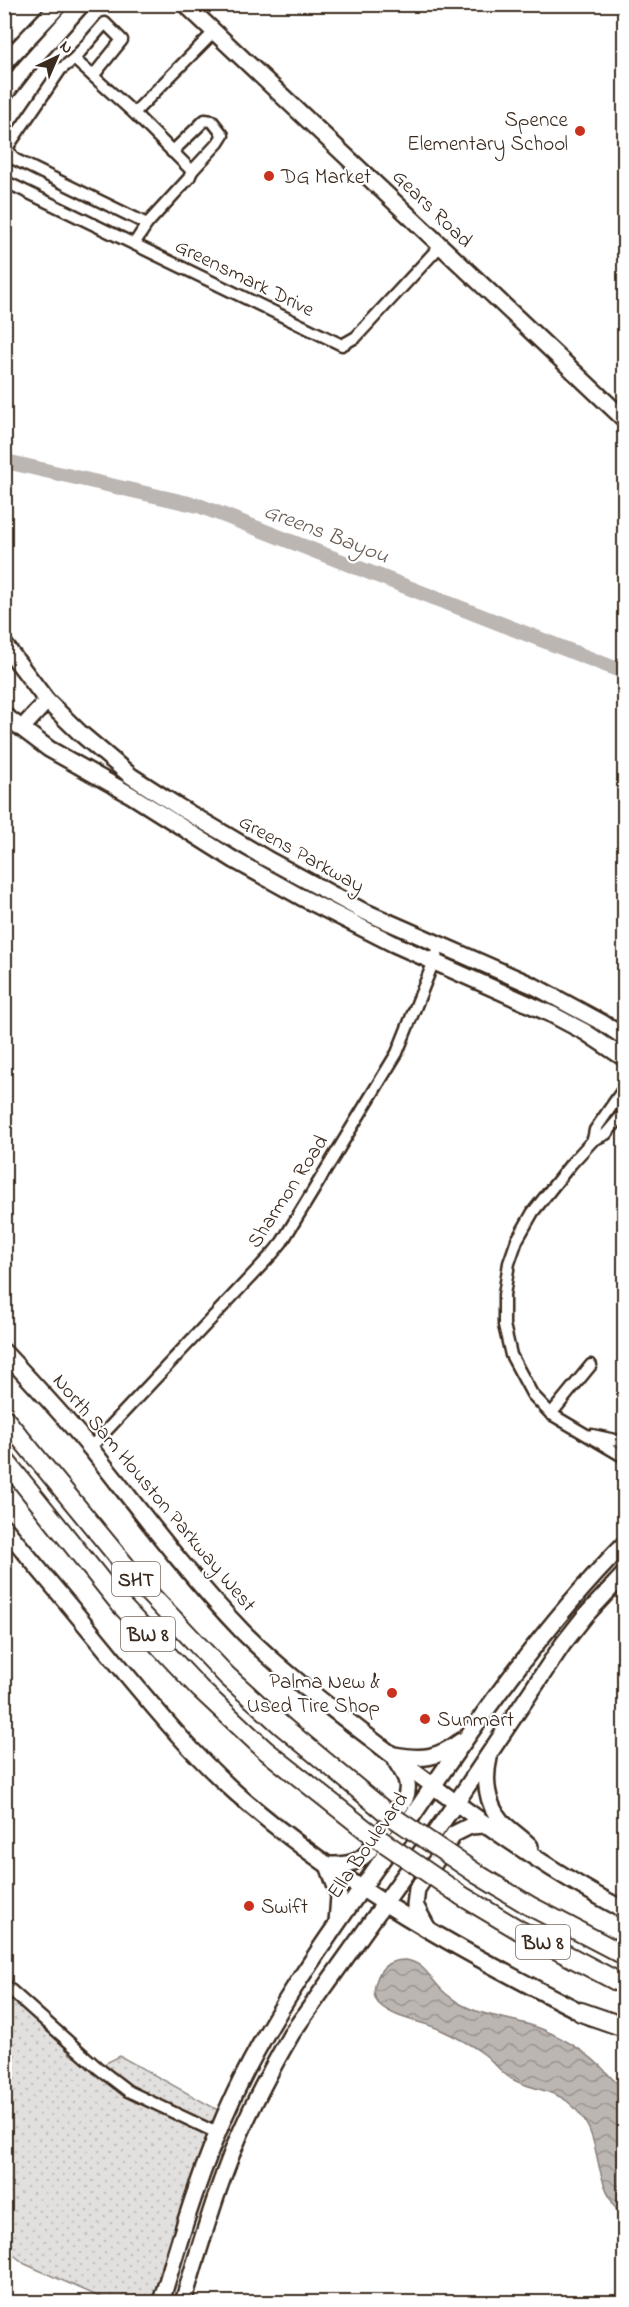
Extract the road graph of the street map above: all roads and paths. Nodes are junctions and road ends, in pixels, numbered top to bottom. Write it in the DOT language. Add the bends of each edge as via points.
graph roads {
  1 [pos="60,4"];
  2 [pos="82,4"];
  3 [pos="184,4"];
  4 [pos="38,28"];
  5 [pos="213,32"];
  6 [pos="49,39"];
  7 [pos="74,59"];
  8 [pos="4,63"];
  9 [pos="93,76"];
  10 [pos="4,95"];
  11 [pos="134,113"];
  12 [pos="172,152"];
  13 [pos="192,171"];
  14 [pos="4,181"];
  15 [pos="147,224"];
  16 [pos="134,244"];
  17 [pos="441,245"];
  18 [pos="624,419"];
  19 [pos="4,644"];
  20 [pos="47,701"];
  21 [pos="4,715"];
  22 [pos="22,728"];
  23 [pos="440,946"];
  24 [pos="434,962"];
  25 [pos="558,999"];
  26 [pos="551,1014"];
  27 [pos="624,1037"];
  28 [pos="624,1058"];
  29 [pos="624,1088"];
  30 [pos="624,1113"];
  31 [pos="593,1140"];
  32 [pos="4,1352"];
  33 [pos="591,1365"];
  34 [pos="551,1414"];
  35 [pos="4,1418"];
  36 [pos="585,1433"];
  37 [pos="624,1442"];
  38 [pos="90,1448"];
  39 [pos="624,1457"];
  40 [pos="4,1459"];
  41 [pos="4,1465"];
  42 [pos="44,1507"];
  43 [pos="6,1534"];
  44 [pos="624,1544"];
  45 [pos="624,1574"];
  46 [pos="570,1602"];
  47 [pos="585,1616"];
  48 [pos="514,1671"];
  49 [pos="535,1686"];
  50 [pos="477,1724"];
  51 [pos="491,1751"];
  52 [pos="392,1755"];
  53 [pos="433,1786"];
  54 [pos="456,1803"];
  55 [pos="486,1825"];
  56 [pos="328,1865"];
  57 [pos="550,1868"];
  58 [pos="362,1890"];
  59 [pos="383,1904"];
  60 [pos="624,1910"];
  61 [pos="336,1927"];
  62 [pos="429,1931"];
  63 [pos="624,1955"];
  64 [pos="4,1984"];
  65 [pos="624,1985"];
  66 [pos="581,2012"];
  67 [pos="624,2027"];
  68 [pos="624,2034"];
  69 [pos="217,2133"];
  70 [pos="237,2141"];
  71 [pos="161,2302"];
  72 [pos="183,2302"];
  1 -- 4 [label="main road"];
  2 -- 6 [label="main road"];
  3 -- 5 [label="main road, Gears Road"];
  4 -- 6 [label="main road"];
  4 -- 8 [label="main road"];
  5 -- 11 [label="street"];
  5 -- 17 [label="main road, Gears Road"];
  6 -- 10 [label="main road"];
  7 -- 9 [label="street"];
  7 -- 9 [label="street" via="105,23 111,26 122,40"];
  7 -- 15 [label="street" via="61,69 7,148 14,159"];
  9 -- 11 [label="street"];
  11 -- 12 [label="street"];
  12 -- 13 [label="street"];
  12 -- 13 [label="street" via="205,120 212,121 223,135"];
  13 -- 15 [label="street"];
  14 -- 16 [label="street, Greensmark Drive"];
  15 -- 16 [label="street"];
  16 -- 17 [label="street, Greensmark Drive" via="342,345 356,337"];
  17 -- 18 [label="main road, Gears Road"];
  19 -- 20 [label="main road, Greens Parkway"];
  20 -- 22 [label="main road"];
  20 -- 23 [label="main road, Greens Parkway" via="131,776 179,807 361,910"];
  21 -- 22 [label="main road, Greens Parkway"];
  22 -- 24 [label="main road, Greens Parkway" via="50,749 234,860"];
  23 -- 24 [label="street, Sharmon Road"];
  23 -- 25 [label="main road, Greens Parkway"];
  24 -- 26 [label="main road, Greens Parkway"];
  24 -- 38 [label="street, Sharmon Road" via="397,1053 273,1253"];
  25 -- 26 [label="main road"];
  25 -- 27 [label="main road, Greens Parkway"];
  26 -- 28 [label="main road, Greens Parkway"];
  29 -- 31 [label="street"];
  30 -- 31 [label="street" via="606,1134"];
  31 -- 34 [label="street" via="533,1212 517,1240 504,1295 504,1324 511,1355 532,1394"];
  32 -- 38 [label="main road, North Sam Houston Parkway West"];
  33 -- 34 [label="street"];
  34 -- 36 [label="street"];
  35 -- 63 [label="highway, SHT, bridge" via="142,1586 227,1676 282,1726 387,1812 477,1874"];
  36 -- 37 [label="street"];
  36 -- 39 [label="street"];
  38 -- 52 [label="main road, North Sam Houston Parkway West" via="185,1569 243,1631 309,1691"];
  40 -- 42 [label="highway"];
  41 -- 42 [label="highway, BW 8"];
  42 -- 65 [label="highway, BW 8, bridge" via="158,1646 264,1749 366,1830 462,1896"];
  43 -- 56 [label="main road" via="180,1738 235,1792"];
  44 -- 46 [label="main road, Ella Boulevard"];
  45 -- 47 [label="main road"];
  46 -- 47 [label="main road"];
  46 -- 48 [label="main road, Ella Boulevard"];
  47 -- 49 [label="main road"];
  48 -- 49 [label="main road"];
  48 -- 50 [label="main road, Ella Boulevard"];
  49 -- 51 [label="main road"];
  50 -- 52 [label="main road" via="465,1738 433,1757"];
  50 -- 53 [label="main road, Ella Boulevard"];
  51 -- 54 [label="main road"];
  51 -- 57 [label="main road" via="486,1781 492,1804 501,1820"];
  52 -- 53 [label="main road, North Sam Houston Parkway West"];
  52 -- 56 [label="main road" via="409,1789 405,1799 360,1860 348,1865"];
  53 -- 54 [label="main road, North Sam Houston Parkway West"];
  53 -- 58 [label="main road, Ella Boulevard"];
  54 -- 55 [label="main road, North Sam Houston Parkway West"];
  54 -- 59 [label="main road"];
  55 -- 57 [label="main road, North Sam Houston Parkway West"];
  55 -- 62 [label="main road" via="470,1826 454,1834 417,1888 415,1905"];
  56 -- 58 [label="main road"];
  56 -- 61 [label="main road" via="339,1896"];
  57 -- 60 [label="main road, North Sam Houston Parkway West"];
  58 -- 59 [label="main road"];
  58 -- 61 [label="main road, Ella Boulevard"];
  59 -- 62 [label="main road"];
  59 -- 70 [label="main road" via="292,2033"];
  61 -- 69 [label="main road, Ella Boulevard" via="255,2055"];
  62 -- 66 [label="main road"];
  64 -- 69 [label="street" via="128,2091"];
  66 -- 67 [label="highway"];
  66 -- 68 [label="main road"];
  69 -- 70 [label="main road"];
  69 -- 71 [label="main road, Ella Boulevard"];
  70 -- 72 [label="main road"];
}
